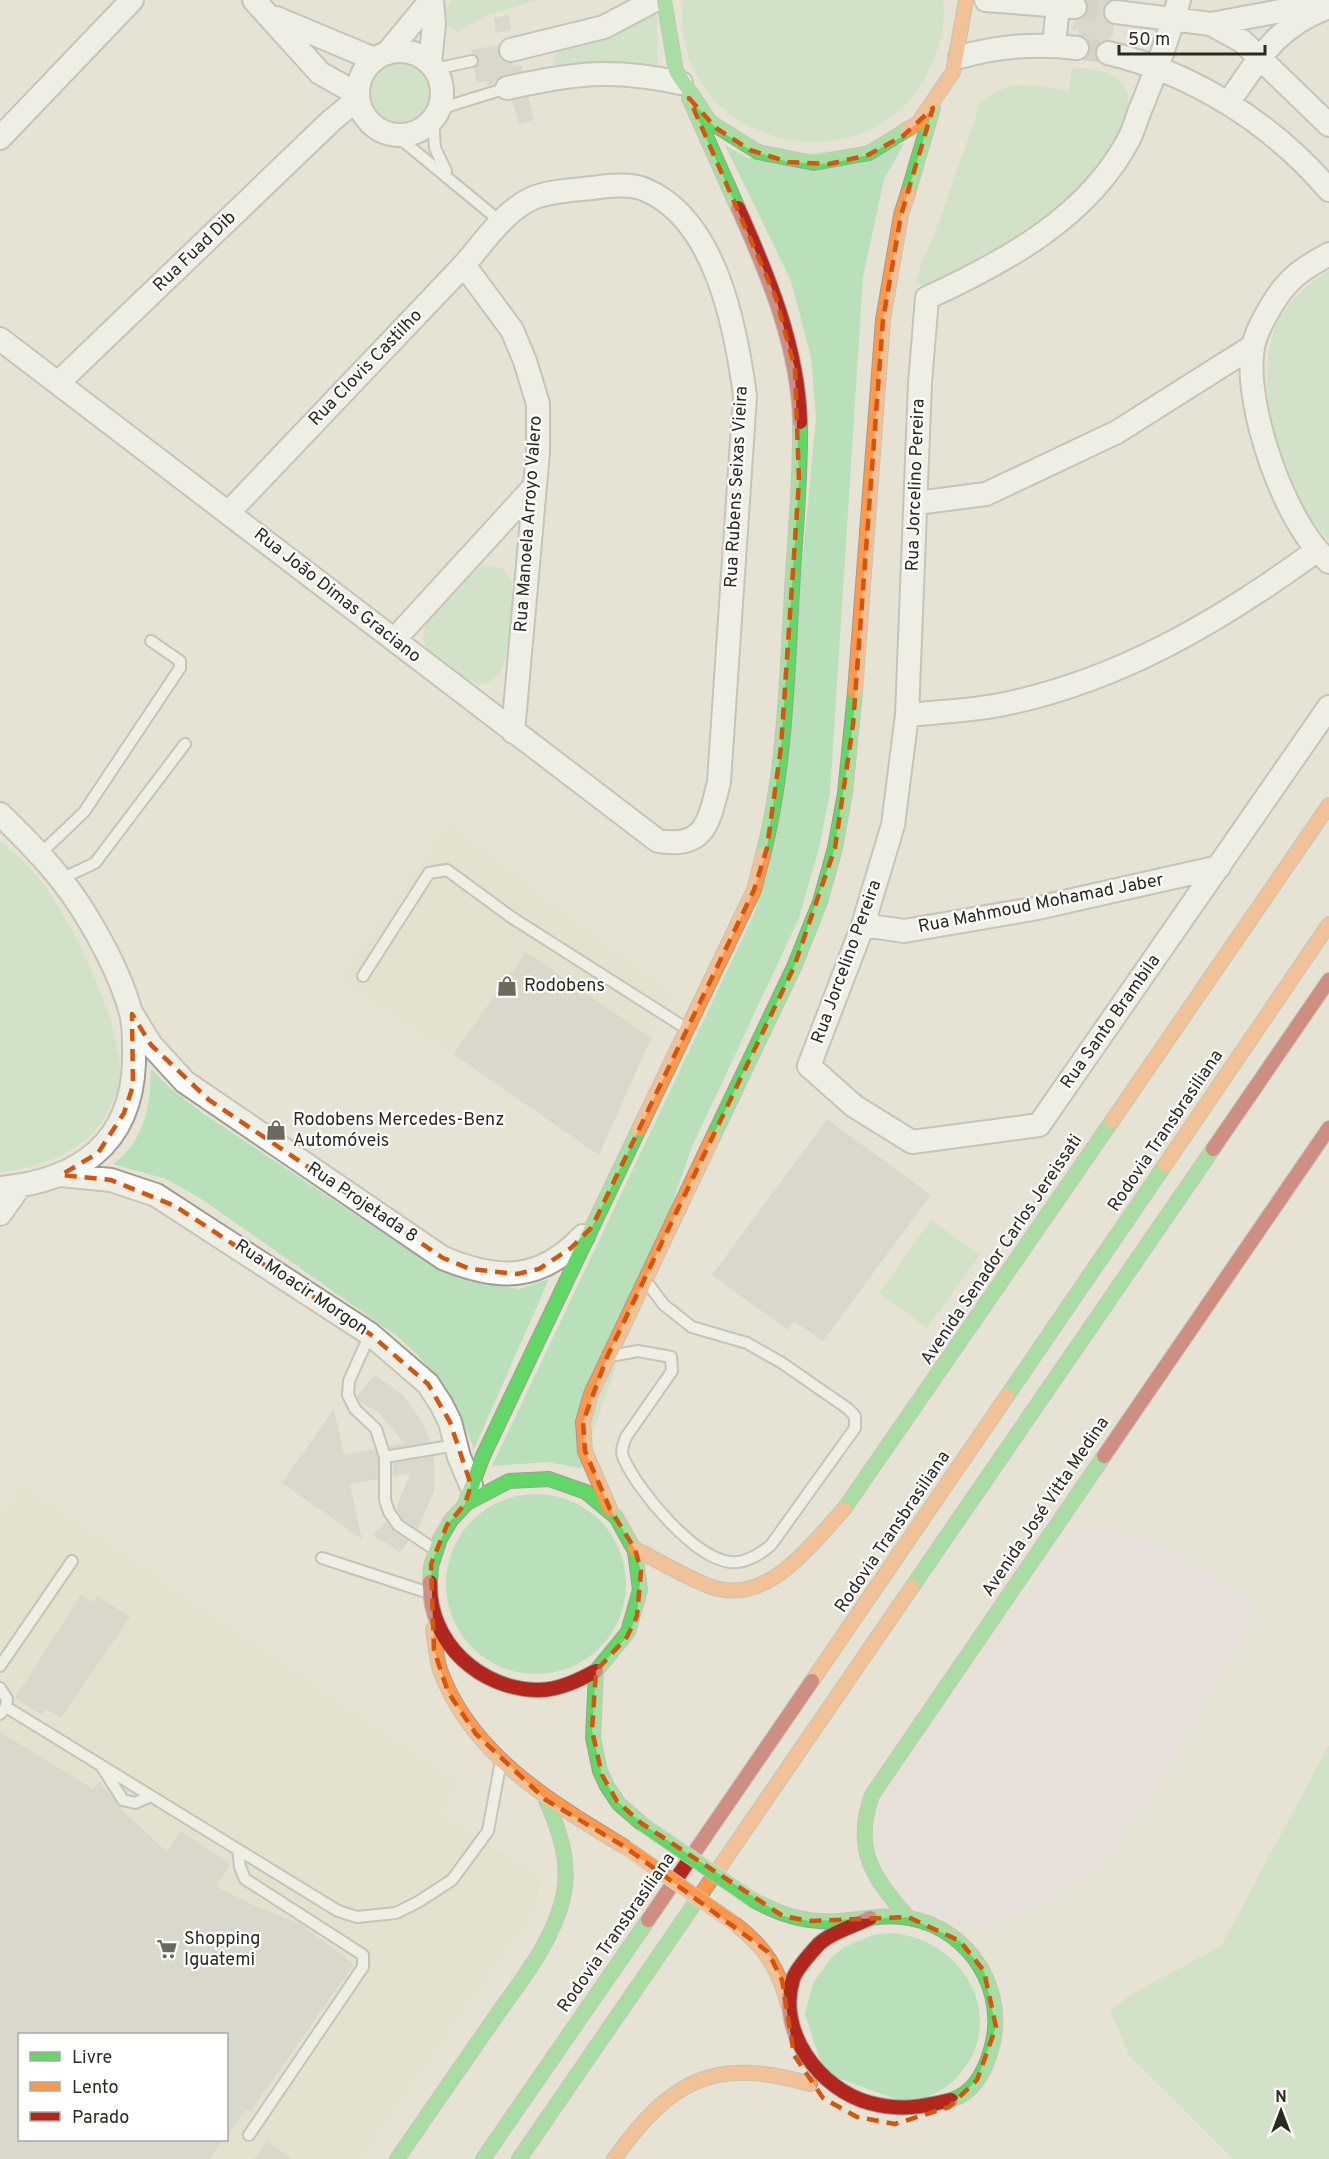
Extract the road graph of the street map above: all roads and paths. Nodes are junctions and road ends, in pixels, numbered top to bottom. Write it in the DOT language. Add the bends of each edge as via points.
graph roads {
  1 [pos="132,0"];
  2 [pos="431,0"];
  3 [pos="655,0"];
  4 [pos="664,0"];
  5 [pos="966,0"];
  6 [pos="986,0"];
  7 [pos="1329,2"];
  8 [pos="262,7"];
  9 [pos="1329,7"];
  10 [pos="1177,10"];
  11 [pos="1116,12"];
  12 [pos="1211,24"];
  13 [pos="543,41"];
  14 [pos="1054,45"];
  15 [pos="1077,48"];
  16 [pos="510,50"];
  17 [pos="1108,53"];
  18 [pos="381,56"];
  19 [pos="960,57"];
  20 [pos="1259,60"];
  21 [pos="472,61"];
  22 [pos="432,66"];
  23 [pos="1158,69"];
  24 [pos="554,78"];
  25 [pos="507,88"];
  26 [pos="685,91"];
  27 [pos="1228,103"];
  28 [pos="360,104"];
  29 [pos="933,108"];
  30 [pos="436,114"];
  31 [pos="1329,125"];
  32 [pos="385,132"];
  33 [pos="0,138"];
  34 [pos="455,183"];
  35 [pos="1329,190"];
  36 [pos="501,222"];
  37 [pos="1329,254"];
  38 [pos="464,265"];
  39 [pos="0,339"];
  40 [pos="1253,346"];
  41 [pos="58,383"];
  42 [pos="533,488"];
  43 [pos="917,503"];
  44 [pos="229,512"];
  45 [pos="1323,556"];
  46 [pos="394,640"];
  47 [pos="151,641"];
  48 [pos="1329,706"];
  49 [pos="907,715"];
  50 [pos="513,732"];
  51 [pos="185,744"];
  52 [pos="1329,805"];
  53 [pos="0,814"];
  54 [pos="678,844"];
  55 [pos="40,854"];
  56 [pos="1219,867"];
  57 [pos="61,879"];
  58 [pos="1329,924"];
  59 [pos="863,925"];
  60 [pos="363,976"];
  61 [pos="1329,980"];
  62 [pos="132,1014"];
  63 [pos="689,1030"];
  64 [pos="809,1066"];
  65 [pos="1329,1128"];
  66 [pos="60,1175"];
  67 [pos="10,1187"];
  68 [pos="0,1214"];
  69 [pos="592,1227"];
  70 [pos="645,1280"];
  71 [pos="370,1334"];
  72 [pos="607,1357"];
  73 [pos="456,1445"];
  74 [pos="384,1457"];
  75 [pos="468,1495"];
  76 [pos="610,1509"];
  77 [pos="435,1549"];
  78 [pos="635,1549"];
  79 [pos="322,1558"];
  80 [pos="72,1561"];
  81 [pos="429,1593"];
  82 [pos="432,1612"];
  83 [pos="0,1666"];
  84 [pos="596,1671"];
  85 [pos="0,1688"];
  86 [pos="3,1711"];
  87 [pos="501,1760"];
  88 [pos="100,1764"];
  89 [pos="151,1796"];
  90 [pos="546,1800"];
  91 [pos="238,1850"];
  92 [pos="279,1875"];
  93 [pos="268,1893"];
  94 [pos="315,1897"];
  95 [pos="303,1915"];
  96 [pos="908,1917"];
  97 [pos="870,1918"];
  98 [pos="788,2005"];
  99 [pos="914,2121"];
  100 [pos="249,2135"];
  101 [pos="397,2159"];
  102 [pos="483,2159"];
  103 [pos="519,2159"];
  104 [pos="614,2159"];
  1 -- 33 [label="street"];
  2 -- 18 [label="street"];
  2 -- 22 [label="street"];
  3 -- 13 [label="street" via="604,27"];
  4 -- 26 [label="main road" via="669,55"];
  5 -- 19 [label="main road" via="966,29"];
  6 -- 14 [label="street" via="1067,6"];
  7 -- 12 [label="street"];
  8 -- 18 [label="street"];
  8 -- 28 [label="street" via="320,73"];
  9 -- 20 [label="street" via="1283,30"];
  10 -- 11 [label="street"];
  10 -- 12 [label="street"];
  10 -- 23 [label="street, Rua Jorcelino Pereira"];
  12 -- 20 [label="street" via="1242,41"];
  13 -- 16 [label="street"];
  13 -- 24 [label="street"];
  14 -- 15 [label="street"];
  14 -- 19 [label="street" via="990,48"];
  17 -- 23 [label="street"];
  18 -- 22 [label="street" via="410,52"];
  18 -- 28 [label="street" via="365,69 359,81"];
  19 -- 29 [label="main road"];
  20 -- 27 [label="street"];
  20 -- 31 [label="street"];
  21 -- 22 [label="lane"];
  22 -- 30 [label="street" via="441,87"];
  23 -- 27 [label="street"];
  23 -- 43 [label="street, Rua Jorcelino Pereira" via="1130,137 1086,195 1042,236 988,270 927,298"];
  24 -- 25 [label="street"];
  24 -- 26 [label="street" via="600,72 648,76"];
  25 -- 30 [label="lane"];
  26 -- 29 [label="main road" via="716,128 750,150 788,162 828,164 868,155 903,136"];
  26 -- 63 [label="main road" via="776,298 795,369 799,481 781,747 767,848 754,890"];
  27 -- 35 [label="street" via="1273,135"];
  28 -- 32 [label="street"];
  28 -- 41 [label="street, Rua Fuad Dib" via="332,120"];
  29 -- 70 [label="main road" via="901,215 883,320 853,725 835,848 820,902 794,967"];
  30 -- 32 [label="street" via="416,132"];
  30 -- 34 [label="lane" via="435,148"];
  32 -- 34 [label="lane" via="403,141"];
  34 -- 36 [label="lane"];
  36 -- 38 [label="street, Rua Clovis Castilho"];
  36 -- 54 [label="street, Rua Rubens Seixas Vieira" via="533,198 613,185 644,189 670,203 690,223 716,272 738,345 745,396 719,782 706,824 694,839"];
  37 -- 40 [label="street" via="1291,279 1269,311"];
  38 -- 42 [label="street, Rua Manoela Arroyo Valero" via="512,330 525,360 538,404"];
  38 -- 44 [label="street, Rua Clovis Castilho"];
  39 -- 41 [label="street, Rua João Dimas Graciano"];
  40 -- 43 [label="street" via="1117,432 986,494"];
  40 -- 45 [label="street" via="1252,380 1280,489"];
  41 -- 44 [label="street, Rua João Dimas Graciano"];
  42 -- 46 [label="street"];
  42 -- 50 [label="street, Rua Manoela Arroyo Valero"];
  43 -- 49 [label="street, Rua Jorcelino Pereira"];
  44 -- 46 [label="street, Rua João Dimas Graciano"];
  45 -- 49 [label="street" via="1133,664 1076,685 994,706"];
  46 -- 50 [label="street, Rua João Dimas Graciano"];
  47 -- 55 [label="lane" via="180,661 180,668 84,812"];
  48 -- 56 [label="street, Rua Santo Brambila"];
  49 -- 59 [label="street, Rua Jorcelino Pereira" via="893,825"];
  50 -- 54 [label="street, Rua João Dimas Graciano" via="658,841"];
  51 -- 57 [label="lane" via="94,863"];
  52 -- 78 [label="main road, Avenida Senador Carlos Jereissati" via="853,1499 775,1578 738,1590 711,1587"];
  53 -- 55 [label="street, Rua Projetada 8"];
  55 -- 57 [label="street, Rua Projetada 8"];
  56 -- 59 [label="street, Rua Mahmoud Mohamad Jaber" via="1034,909 904,931"];
  56 -- 64 [label="street, Rua Santo Brambila" via="1039,1125 912,1142 854,1106"];
  57 -- 62 [label="street, Rua Projetada 8" via="90,922"];
  58 -- 102 [label="main road, Rodovia Transbrasiliana"];
  59 -- 64 [label="street, Rua Jorcelino Pereira"];
  60 -- 63 [label="lane" via="429,873 447,870 511,917"];
  61 -- 103 [label="main road"];
  62 -- 66 [label="street" via="133,1086 124,1113 98,1153"];
  62 -- 69 [label="street, Rua Projetada 8" via="151,1045 185,1082 443,1258 470,1269 517,1274 555,1260"];
  63 -- 69 [label="main road"];
  65 -- 96 [label="main road, Avenida José Vitta Medina" via="872,1795 864,1817 868,1854 883,1889"];
  66 -- 67 [label="street"];
  66 -- 71 [label="street, Rua Moacir Morgon" via="111,1180 156,1195"];
  67 -- 68 [label="street"];
  69 -- 75 [label="main road"];
  70 -- 72 [label="main road"];
  70 -- 72 [label="lane" via="664,1305 692,1327 747,1343 847,1408 855,1416 855,1428 771,1545 739,1562 711,1557 674,1527 623,1458 626,1437 672,1371 670,1358 638,1351"];
  71 -- 73 [label="street, Rua Moacir Morgon" via="428,1384 450,1422"];
  71 -- 74 [label="lane" via="349,1381 348,1395 355,1409 376,1429"];
  72 -- 76 [label="main road" via="583,1422 585,1451"];
  73 -- 74 [label="lane"];
  73 -- 75 [label="street, Rua Moacir Morgon"];
  74 -- 77 [label="lane" via="384,1500 389,1512 398,1525"];
  75 -- 76 [label="main road" via="505,1483 550,1479 592,1495"];
  75 -- 77 [label="main road"];
  76 -- 78 [label="main road" via="625,1527"];
  77 -- 81 [label="main road"];
  78 -- 84 [label="main road" via="641,1571 636,1616 614,1656"];
  79 -- 81 [label="lane"];
  80 -- 83 [label="lane"];
  81 -- 82 [label="main road"];
  82 -- 84 [label="main road" via="451,1648 472,1669 499,1684 539,1690 578,1681"];
  82 -- 87 [label="main road" via="434,1650 448,1692 476,1734"];
  84 -- 97 [label="main road, bridge" via="592,1704 594,1752 617,1801 641,1823 753,1900 783,1916 809,1921"];
  85 -- 86 [label="lane" via="7,1699"];
  86 -- 88 [label="lane"];
  87 -- 90 [label="main road"];
  87 -- 94 [label="lane" via="488,1832 452,1880 396,1913 357,1917"];
  88 -- 89 [label="lane"];
  88 -- 89 [label="lane" via="123,1800 135,1803"];
  89 -- 91 [label="lane"];
  90 -- 98 [label="main road, bridge" via="625,1848 735,1924 768,1952 782,1980"];
  90 -- 101 [label="main road" via="556,1820 565,1870 564,1894 551,1928 523,1976"];
  91 -- 92 [label="lane"];
  91 -- 93 [label="lane" via="242,1874"];
  92 -- 93 [label="lane"];
  92 -- 94 [label="lane"];
  93 -- 95 [label="lane"];
  94 -- 95 [label="lane"];
  95 -- 100 [label="lane" via="363,1955 363,1967"];
  96 -- 97 [label="main road"];
  96 -- 99 [label="main road" via="945,1930 974,1955 996,2007 993,2046 977,2080 949,2107"];
  97 -- 98 [label="main road" via="822,1942 800,1971"];
  98 -- 104 [label="main road" via="789,2039 813,2088 789,2077 745,2074 716,2076 679,2088"];
}
